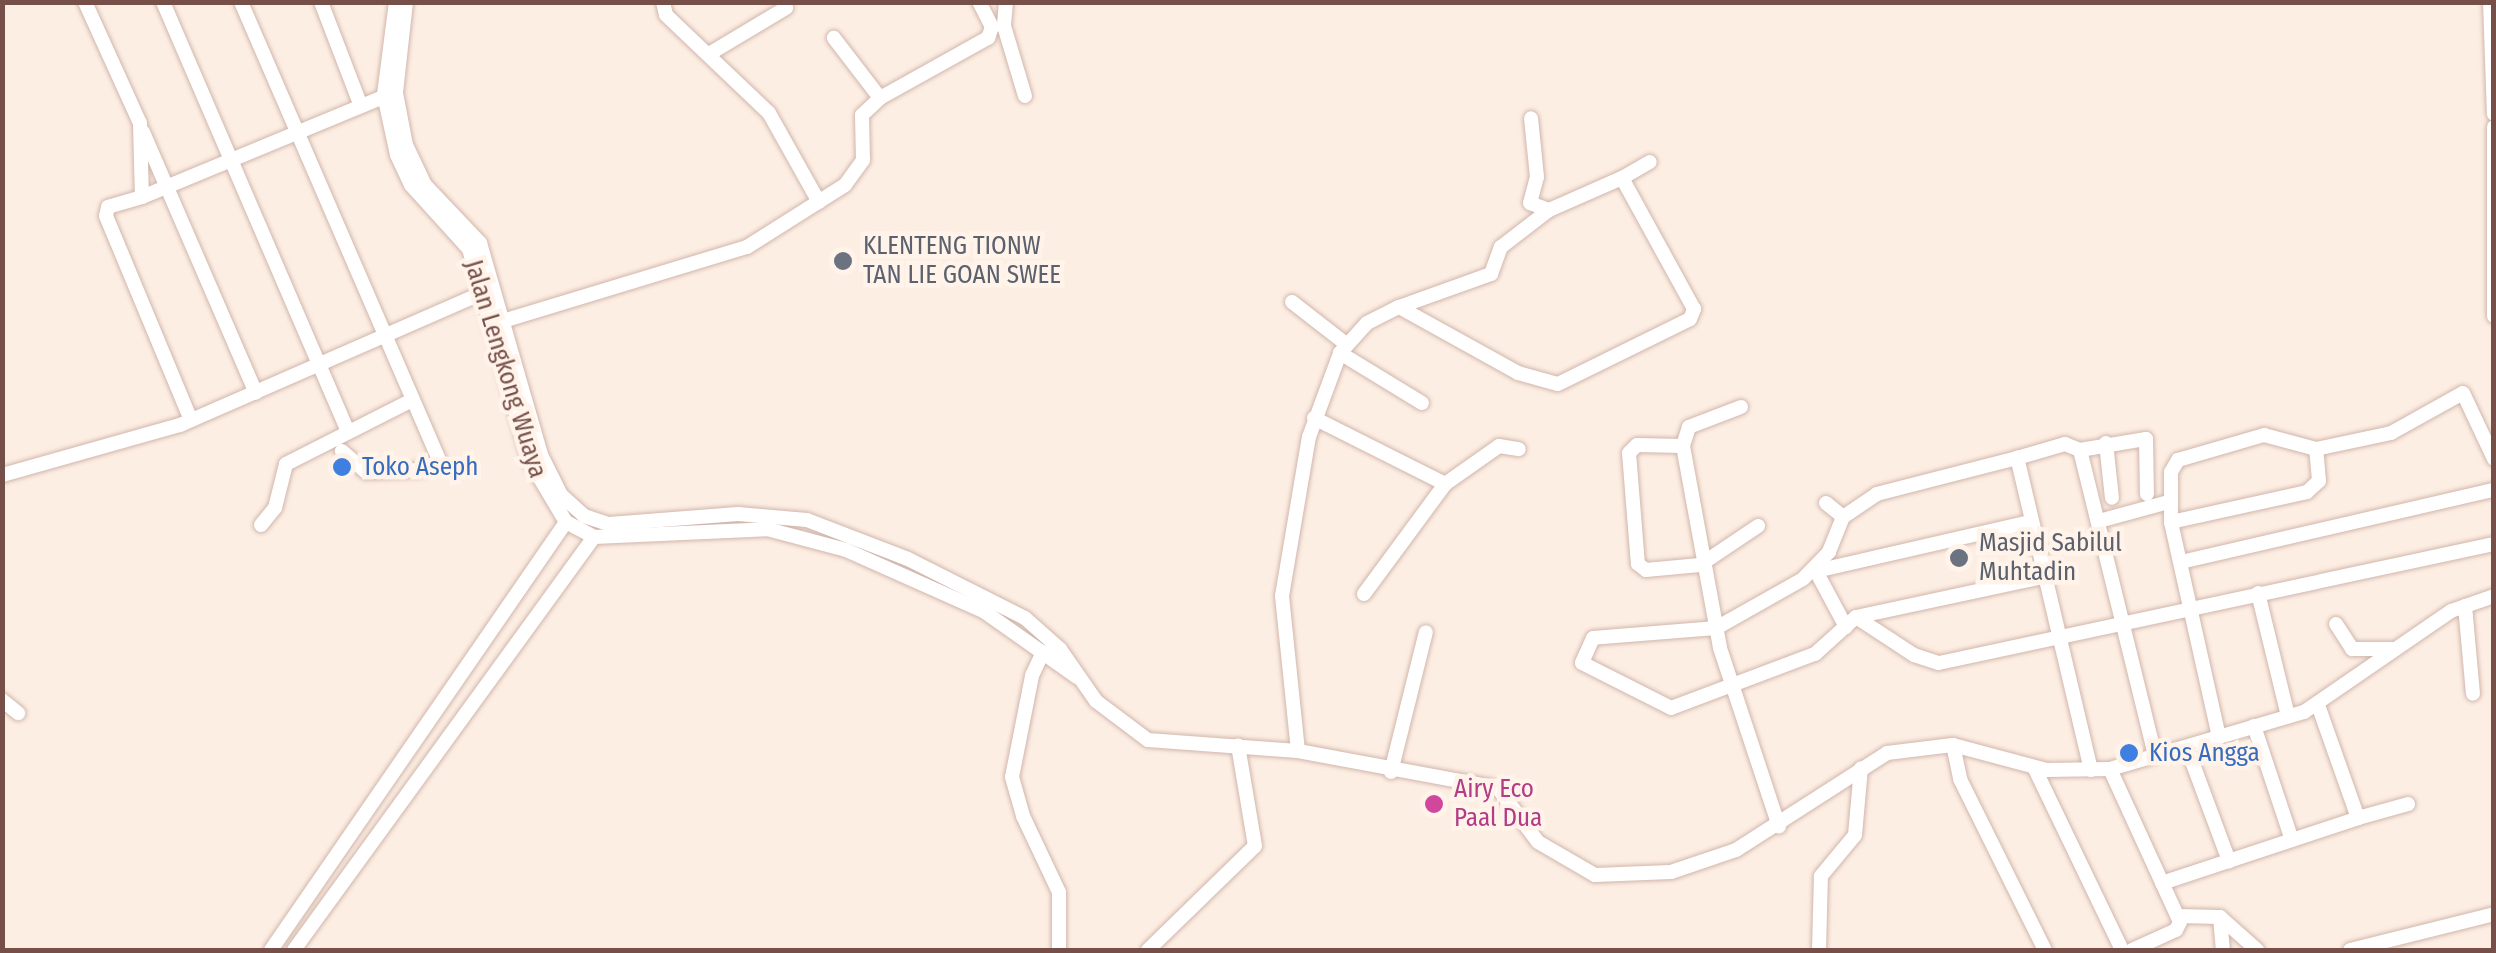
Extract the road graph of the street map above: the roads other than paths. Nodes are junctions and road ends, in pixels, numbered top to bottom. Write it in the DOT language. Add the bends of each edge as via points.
graph roads {
  1 [pos="85,2"];
  2 [pos="163,2"];
  3 [pos="241,2"];
  4 [pos="321,2"];
  5 [pos="396,2"];
  6 [pos="406,2"];
  7 [pos="663,2"];
  8 [pos="980,2"];
  9 [pos="1006,2"];
  10 [pos="2490,2"];
  11 [pos="786,8"];
  12 [pos="834,38"];
  13 [pos="709,54"];
  14 [pos="390,94"];
  15 [pos="1024,96"];
  16 [pos="880,98"];
  17 [pos="361,106"];
  18 [pos="2494,114"];
  19 [pos="1531,118"];
  20 [pos="140,123"];
  21 [pos="2494,127"];
  22 [pos="295,131"];
  23 [pos="232,157"];
  24 [pos="1650,162"];
  25 [pos="1622,178"];
  26 [pos="166,186"];
  27 [pos="142,197"];
  28 [pos="819,202"];
  29 [pos="1549,210"];
  30 [pos="482,293"];
  31 [pos="1292,302"];
  32 [pos="1399,306"];
  33 [pos="2494,316"];
  34 [pos="503,320"];
  35 [pos="384,336"];
  36 [pos="1343,348"];
  37 [pos="319,366"];
  38 [pos="256,392"];
  39 [pos="412,400"];
  40 [pos="1422,403"];
  41 [pos="1741,406"];
  42 [pos="1314,418"];
  43 [pos="192,420"];
  44 [pos="348,432"];
  45 [pos="2106,443"];
  46 [pos="1683,446"];
  47 [pos="1519,449"];
  48 [pos="2316,449"];
  49 [pos="2080,450"];
  50 [pos="342,451"];
  51 [pos="2017,458"];
  52 [pos="2494,459"];
  53 [pos="3,478"];
  54 [pos="1445,484"];
  55 [pos="2494,490"];
  56 [pos="2147,494"];
  57 [pos="2112,498"];
  58 [pos="2169,502"];
  59 [pos="1826,503"];
  60 [pos="1843,517"];
  61 [pos="2099,521"];
  62 [pos="566,522"];
  63 [pos="2030,522"];
  64 [pos="2172,522"];
  65 [pos="261,525"];
  66 [pos="1758,526"];
  67 [pos="594,536"];
  68 [pos="2494,544"];
  69 [pos="2181,562"];
  70 [pos="1700,564"];
  71 [pos="1816,571"];
  72 [pos="2047,576"];
  73 [pos="949,586"];
  74 [pos="2258,593"];
  75 [pos="1364,594"];
  76 [pos="2494,596"];
  77 [pos="2191,604"];
  78 [pos="2465,606"];
  79 [pos="1851,622"];
  80 [pos="2123,622"];
  81 [pos="2336,624"];
  82 [pos="1716,628"];
  83 [pos="1426,632"];
  84 [pos="2061,638"];
  85 [pos="2396,648"];
  86 [pos="1043,652"];
  87 [pos="1082,680"];
  88 [pos="1734,689"];
  89 [pos="2473,694"];
  90 [pos="2,700"];
  91 [pos="2318,705"];
  92 [pos="18,714"];
  93 [pos="2288,716"];
  94 [pos="2254,726"];
  95 [pos="2219,736"];
  96 [pos="1238,745"];
  97 [pos="1953,746"];
  98 [pos="2188,748"];
  99 [pos="1298,751"];
  100 [pos="2155,756"];
  101 [pos="2034,767"];
  102 [pos="1862,768"];
  103 [pos="2110,769"];
  104 [pos="2091,770"];
  105 [pos="1390,772"];
  106 [pos="2408,804"];
  107 [pos="2358,818"];
  108 [pos="1778,826"];
  109 [pos="2292,840"];
  110 [pos="2229,861"];
  111 [pos="2162,884"];
  112 [pos="2494,914"];
  113 [pos="2178,916"];
  114 [pos="2220,917"];
  115 [pos="272,950"];
  116 [pos="294,950"];
  117 [pos="1060,950"];
  118 [pos="1148,950"];
  119 [pos="1819,950"];
  120 [pos="2045,950"];
  121 [pos="2122,950"];
  122 [pos="2132,950"];
  123 [pos="2224,950"];
  124 [pos="2256,950"];
  125 [pos="2350,950"];
  1 -- 20 [label="street"];
  2 -- 23 [label="street"];
  3 -- 22 [label="street"];
  4 -- 17 [label="street"];
  5 -- 14 [label="street, Jalan Lengkong Wuaya"];
  6 -- 14 [label="street, Jalan Lengkong Wuaya"];
  7 -- 13 [label="street" via="666,16"];
  8 -- 16 [label="street" via="992,27 988,38"];
  9 -- 15 [label="street" via="1004,26"];
  10 -- 18 [label="street"];
  11 -- 13 [label="street"];
  12 -- 16 [label="street"];
  13 -- 28 [label="street" via="769,114"];
  14 -- 17 [label="street"];
  14 -- 30 [label="street, Jalan Lengkong Wuaya" via="403,170 466,243"];
  14 -- 34 [label="street, Jalan Lengkong Wuaya" via="426,185 474,233"];
  16 -- 28 [label="street" via="862,115 865,148 856,176"];
  17 -- 22 [label="street"];
  19 -- 29 [label="street" via="1537,178 1530,203"];
  20 -- 26 [label="street"];
  20 -- 27 [label="street"];
  21 -- 33 [label="street"];
  22 -- 23 [label="street"];
  22 -- 35 [label="street"];
  23 -- 26 [label="street"];
  23 -- 37 [label="street"];
  24 -- 25 [label="street"];
  25 -- 29 [label="street"];
  25 -- 32 [label="street" via="1694,309 1690,320 1558,384 1518,373"];
  26 -- 27 [label="street"];
  26 -- 38 [label="street"];
  27 -- 43 [label="street" via="108,208 106,216"];
  28 -- 34 [label="street" via="747,247"];
  29 -- 32 [label="street" via="1498,251 1491,274"];
  30 -- 35 [label="street"];
  30 -- 62 [label="street, Jalan Lengkong Wuaya" via="529,460"];
  31 -- 36 [label="street"];
  32 -- 36 [label="street" via="1367,322"];
  34 -- 73 [label="street, Jalan Lengkong Wuaya" via="546,466 561,495 584,516 610,524 738,514 806,520"];
  35 -- 37 [label="street"];
  35 -- 39 [label="street"];
  36 -- 40 [label="street"];
  36 -- 42 [label="street"];
  37 -- 38 [label="street"];
  37 -- 44 [label="street"];
  38 -- 43 [label="street"];
  39 -- 44 [label="street"];
  39 -- 50 [label="street" via="439,464 366,472"];
  41 -- 46 [label="street" via="1689,427"];
  42 -- 54 [label="street"];
  42 -- 99 [label="street" via="1282,596"];
  43 -- 53 [label="street"];
  44 -- 65 [label="street" via="286,464 275,508"];
  45 -- 49 [label="street"];
  45 -- 56 [label="street" via="2146,439"];
  45 -- 57 [label="street"];
  46 -- 70 [label="street"];
  46 -- 70 [label="street" via="1637,445 1629,454 1636,562 1646,570"];
  47 -- 54 [label="street" via="1499,446"];
  48 -- 52 [label="street" via="2391,433 2464,393"];
  48 -- 58 [label="street" via="2264,435 2190,454 2174,464"];
  48 -- 64 [label="street" via="2318,481 2307,492"];
  49 -- 51 [label="street" via="2065,444"];
  49 -- 61 [label="street"];
  51 -- 60 [label="street" via="1897,487"];
  51 -- 63 [label="street"];
  54 -- 75 [label="street"];
  55 -- 69 [label="street"];
  58 -- 61 [label="street"];
  58 -- 64 [label="street"];
  59 -- 60 [label="street"];
  60 -- 71 [label="street"];
  61 -- 80 [label="street"];
  62 -- 67 [label="street, Jalan Lengkong Wuaya"];
  62 -- 115 [label="street"];
  63 -- 71 [label="street"];
  63 -- 72 [label="street"];
  64 -- 69 [label="street"];
  66 -- 70 [label="street"];
  67 -- 73 [label="street, Jalan Lengkong Wuaya" via="766,529"];
  67 -- 116 [label="street"];
  68 -- 74 [label="street"];
  69 -- 77 [label="street"];
  70 -- 82 [label="street"];
  71 -- 79 [label="street"];
  71 -- 82 [label="street"];
  72 -- 79 [label="street"];
  72 -- 84 [label="street"];
  73 -- 86 [label="street, Jalan Lengkong Wuaya"];
  73 -- 87 [label="street, Jalan Lengkong Wuaya" via="1044,632"];
  74 -- 77 [label="street"];
  74 -- 93 [label="street"];
  76 -- 78 [label="street"];
  77 -- 80 [label="street"];
  77 -- 95 [label="street"];
  78 -- 85 [label="street"];
  78 -- 89 [label="street"];
  79 -- 84 [label="street" via="1927,662"];
  79 -- 88 [label="street" via="1815,654"];
  80 -- 84 [label="street"];
  80 -- 100 [label="street"];
  81 -- 85 [label="street" via="2352,649"];
  82 -- 88 [label="street"];
  82 -- 88 [label="street" via="1593,638 1582,663 1663,708"];
  83 -- 105 [label="street"];
  84 -- 104 [label="street"];
  85 -- 91 [label="street"];
  86 -- 87 [label="street, Jalan Lengkong Wuaya"];
  86 -- 117 [label="street" via="1012,777 1059,892"];
  87 -- 96 [label="street" via="1111,716 1148,740"];
  88 -- 108 [label="street"];
  90 -- 92 [label="street"];
  91 -- 93 [label="street"];
  91 -- 107 [label="street"];
  93 -- 94 [label="street"];
  94 -- 95 [label="street"];
  94 -- 109 [label="street"];
  95 -- 98 [label="street"];
  96 -- 99 [label="street"];
  96 -- 118 [label="street" via="1255,846"];
  97 -- 101 [label="street"];
  97 -- 102 [label="street" via="1886,753"];
  97 -- 120 [label="street" via="1960,779"];
  98 -- 100 [label="street"];
  98 -- 110 [label="street"];
  99 -- 105 [label="street"];
  100 -- 103 [label="street"];
  101 -- 104 [label="street"];
  101 -- 121 [label="street"];
  102 -- 108 [label="street"];
  102 -- 119 [label="street" via="1855,836 1821,876"];
  103 -- 104 [label="street"];
  103 -- 111 [label="street"];
  105 -- 108 [label="street" via="1498,788 1538,842 1595,875 1671,872 1736,850"];
  106 -- 107 [label="street"];
  107 -- 109 [label="street"];
  109 -- 110 [label="street"];
  110 -- 111 [label="street"];
  111 -- 113 [label="street"];
  112 -- 125 [label="street"];
  113 -- 114 [label="street"];
  113 -- 122 [label="street" via="2176,930"];
  114 -- 123 [label="street"];
  114 -- 124 [label="street"];
}
